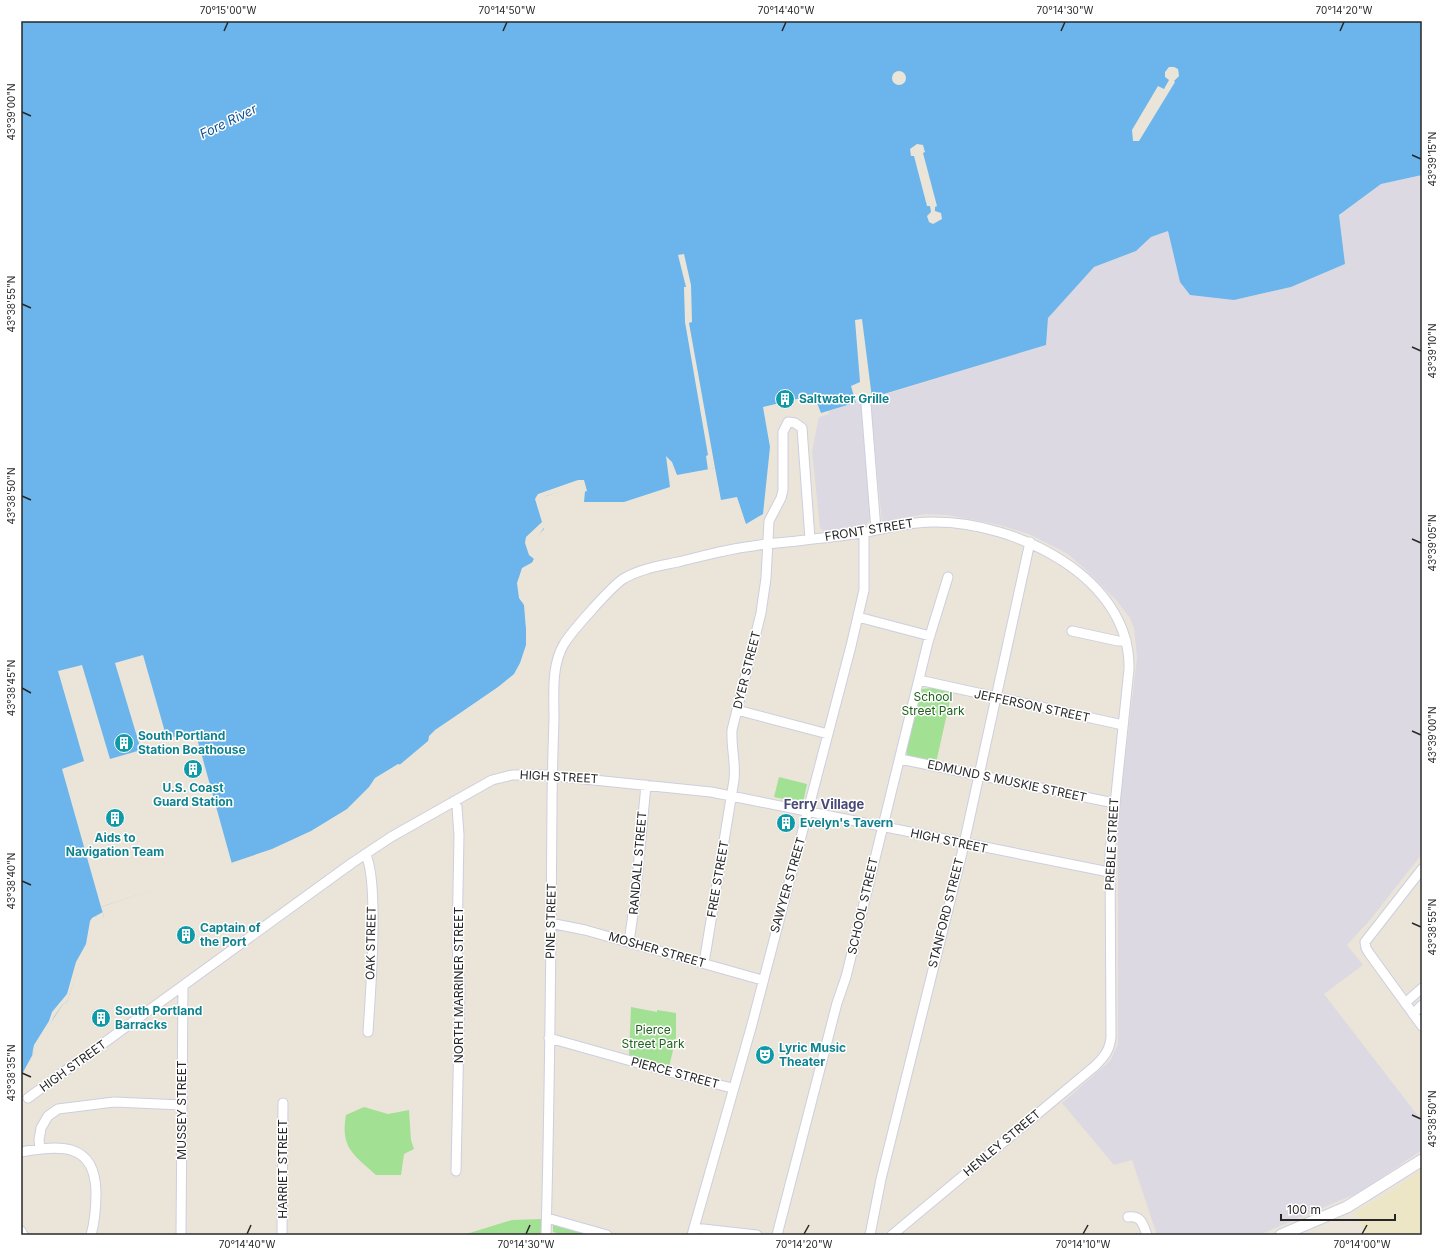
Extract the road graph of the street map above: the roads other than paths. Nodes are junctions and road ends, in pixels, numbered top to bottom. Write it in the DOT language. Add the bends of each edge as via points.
graph roads {
  1 [pos="866,404"];
  2 [pos="876,530"];
  3 [pos="864,533"];
  4 [pos="810,539"];
  5 [pos="1030,542"];
  6 [pos="768,544"];
  7 [pos="948,577"];
  8 [pos="586,618"];
  9 [pos="858,618"];
  10 [pos="1072,631"];
  11 [pos="930,636"];
  12 [pos="1126,640"];
  13 [pos="919,680"];
  14 [pos="996,698"];
  15 [pos="737,710"];
  16 [pos="1122,725"];
  17 [pos="828,734"];
  18 [pos="900,759"];
  19 [pos="979,775"];
  20 [pos="552,776"];
  21 [pos="646,785"];
  22 [pos="732,796"];
  23 [pos="454,801"];
  24 [pos="1114,803"];
  25 [pos="808,812"];
  26 [pos="882,826"];
  27 [pos="964,844"];
  28 [pos="365,854"];
  29 [pos="1422,869"];
  30 [pos="1109,872"];
  31 [pos="550,923"];
  32 [pos="629,942"];
  33 [pos="704,963"];
  34 [pos="762,980"];
  35 [pos="183,986"];
  36 [pos="1422,988"];
  37 [pos="1405,1003"];
  38 [pos="1422,1005"];
  39 [pos="1413,1014"];
  40 [pos="1422,1026"];
  41 [pos="368,1032"];
  42 [pos="549,1038"];
  43 [pos="1109,1048"];
  44 [pos="732,1088"];
  45 [pos="28,1098"];
  46 [pos="283,1103"];
  47 [pos="182,1105"];
  48 [pos="40,1149"];
  49 [pos="21,1152"];
  50 [pos="1422,1160"];
  51 [pos="456,1171"];
  52 [pos="1128,1217"];
  53 [pos="547,1218"];
  54 [pos="21,1231"];
  55 [pos="693,1231"];
  56 [pos="23,1235"];
  57 [pos="91,1235"];
  58 [pos="181,1235"];
  59 [pos="282,1235"];
  60 [pos="546,1235"];
  61 [pos="607,1235"];
  62 [pos="757,1235"];
  63 [pos="777,1235"];
  64 [pos="870,1235"];
  65 [pos="892,1235"];
  66 [pos="1147,1235"];
  67 [pos="1281,1235"];
  1 -- 2 [label="street"];
  2 -- 3 [label="street, FRONT STREET"];
  2 -- 5 [label="street, FRONT STREET" via="922,522 950,522 989,529"];
  3 -- 4 [label="street, FRONT STREET"];
  3 -- 9 [label="street, SAWYER STREET" via="864,590"];
  4 -- 6 [label="street, FRONT STREET"];
  4 -- 6 [label="street, DYER STREET" via="802,428 788,422 782,432 783,490 769,521"];
  5 -- 12 [label="street, FRONT STREET" via="1062,560 1088,582 1115,614"];
  5 -- 14 [label="street, STANFORD STREET"];
  6 -- 8 [label="street, FRONT STREET" via="657,566 624,578"];
  6 -- 15 [label="street, DYER STREET" via="761,613"];
  7 -- 11 [label="street, SCHOOL STREET"];
  8 -- 20 [label="street, PINE STREET" via="564,642 558,657"];
  9 -- 11 [label="street"];
  9 -- 17 [label="street, SAWYER STREET"];
  10 -- 12 [label="street" via="1118,641"];
  11 -- 13 [label="street, SCHOOL STREET"];
  12 -- 16 [label="street, PREBLE STREET" via="1129,669"];
  13 -- 14 [label="street, JEFFERSON STREET"];
  13 -- 18 [label="street, SCHOOL STREET"];
  14 -- 16 [label="street, JEFFERSON STREET"];
  14 -- 19 [label="street, STANFORD STREET"];
  15 -- 17 [label="street"];
  15 -- 22 [label="street, DYER STREET" via="732,730 736,768"];
  16 -- 24 [label="street, PREBLE STREET"];
  17 -- 25 [label="street, SAWYER STREET"];
  18 -- 19 [label="street, EDMUND S MUSKIE STREET"];
  18 -- 26 [label="street, SCHOOL STREET"];
  19 -- 24 [label="street, EDMUND S MUSKIE STREET"];
  19 -- 27 [label="street, STANFORD STREET"];
  20 -- 21 [label="street, HIGH STREET"];
  20 -- 23 [label="street, HIGH STREET" via="521,774 500,777"];
  20 -- 31 [label="street, PINE STREET"];
  21 -- 22 [label="street, HIGH STREET"];
  21 -- 32 [label="street, RANDALL STREET"];
  22 -- 25 [label="street, HIGH STREET"];
  22 -- 33 [label="street, FREE STREET"];
  23 -- 28 [label="street, HIGH STREET"];
  23 -- 51 [label="street, NORTH MARRINER STREET" via="459,816 460,835"];
  24 -- 30 [label="street, PREBLE STREET"];
  25 -- 26 [label="street, HIGH STREET"];
  25 -- 34 [label="street, SAWYER STREET"];
  26 -- 27 [label="street, HIGH STREET"];
  26 -- 63 [label="street, SCHOOL STREET" via="846,977"];
  27 -- 30 [label="street, HIGH STREET"];
  27 -- 64 [label="street, STANFORD STREET" via="881,1180"];
  28 -- 35 [label="street, HIGH STREET"];
  28 -- 41 [label="street, OAK STREET" via="369,861 372,893"];
  29 -- 37 [label="street" via="1366,942 1366,948"];
  30 -- 43 [label="street, PREBLE STREET"];
  31 -- 32 [label="street, MOSHER STREET"];
  31 -- 42 [label="street, PINE STREET"];
  32 -- 33 [label="street, MOSHER STREET"];
  33 -- 34 [label="street, MOSHER STREET"];
  34 -- 44 [label="street, SAWYER STREET" via="751,1028"];
  35 -- 45 [label="street, HIGH STREET"];
  35 -- 47 [label="street, MUSSEY STREET"];
  36 -- 37 [label="street"];
  37 -- 39 [label="street"];
  38 -- 39 [label="street"];
  39 -- 40 [label="street"];
  42 -- 44 [label="street, PIERCE STREET"];
  42 -- 53 [label="street, PINE STREET"];
  43 -- 65 [label="street, HENLEY STREET" via="1095,1066"];
  44 -- 55 [label="street, SAWYER STREET"];
  46 -- 59 [label="street, HARRIET STREET"];
  47 -- 48 [label="street" via="114,1102 58,1108 48,1116 41,1128 38,1140"];
  47 -- 58 [label="street, MUSSEY STREET"];
  48 -- 49 [label="street"];
  48 -- 57 [label="street" via="66,1148 80,1154 89,1162 96,1182 96,1212"];
  50 -- 67 [label="street" via="1347,1207"];
  52 -- 66 [label="street" via="1139,1218"];
  53 -- 60 [label="street, PINE STREET"];
  53 -- 61 [label="street"];
  54 -- 56 [label="street"];
  55 -- 62 [label="street"];
}
